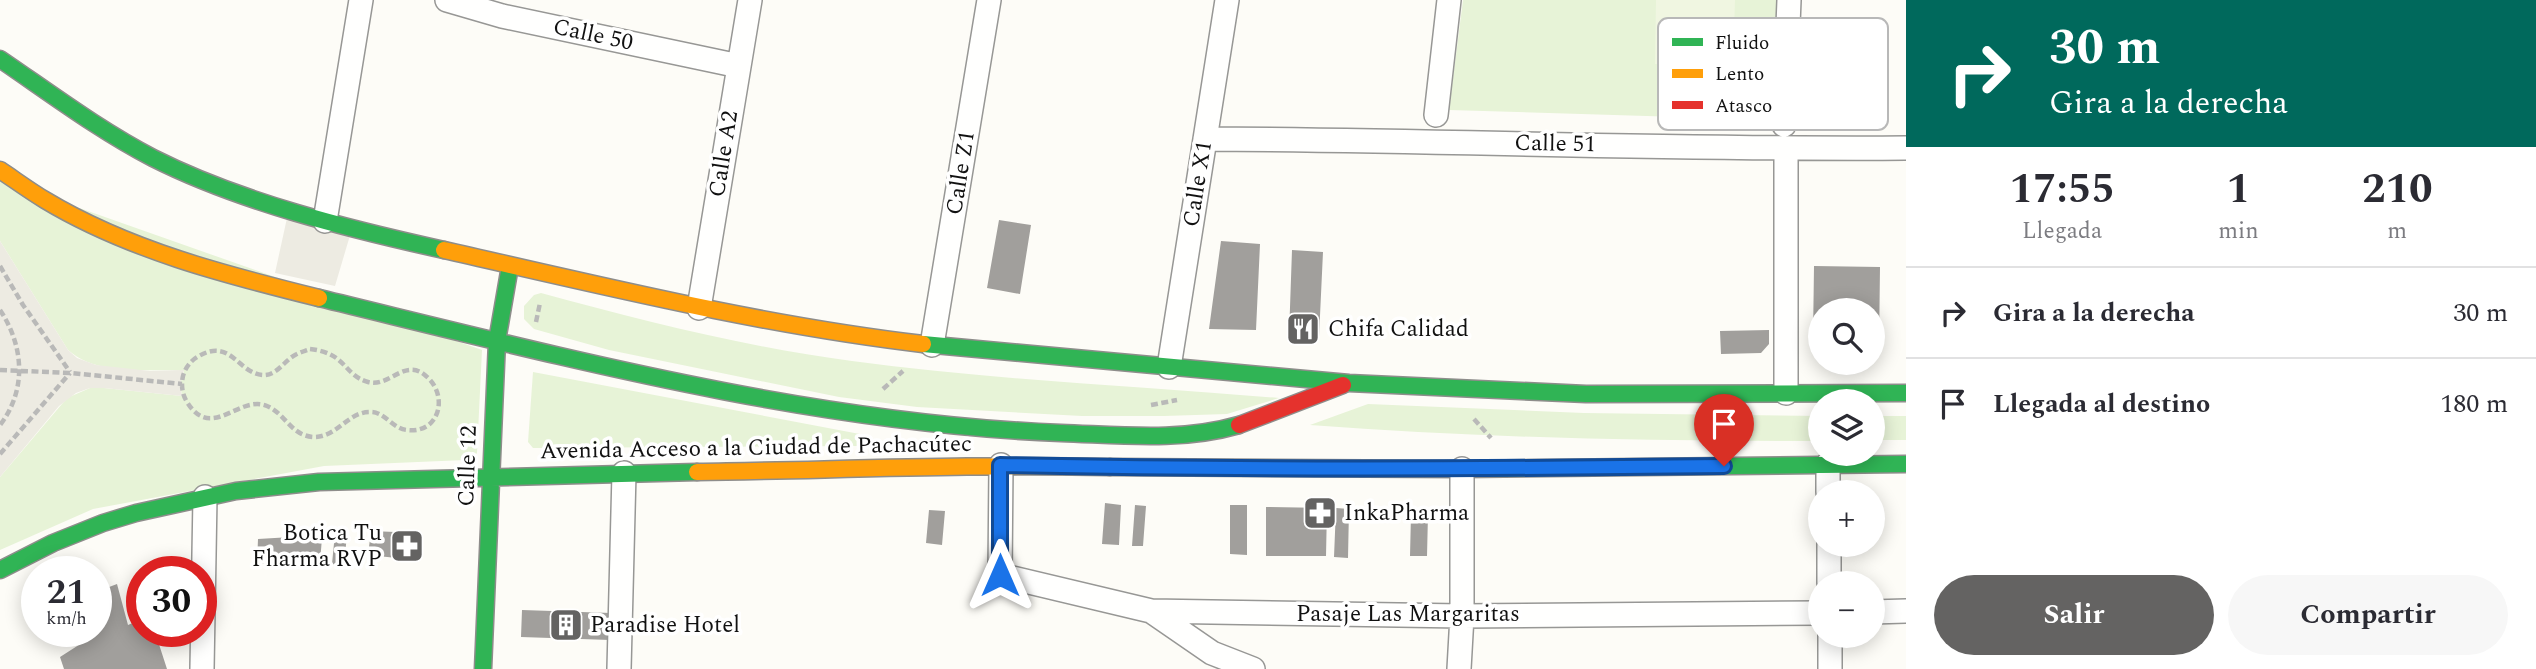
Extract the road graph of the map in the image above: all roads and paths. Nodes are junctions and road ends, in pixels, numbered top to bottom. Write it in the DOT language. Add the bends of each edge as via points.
graph roads {
  1 [pos="361,0"];
  2 [pos="447,0"];
  3 [pos="750,0"];
  4 [pos="989,0"];
  5 [pos="1227,0"];
  6 [pos="1449,0"];
  7 [pos="1788,0"];
  8 [pos="503,8"];
  9 [pos="1787,18"];
  10 [pos="0,59"];
  11 [pos="739,66"];
  12 [pos="1436,116"];
  13 [pos="1205,139"];
  14 [pos="1906,148"];
  15 [pos="1786,149"];
  16 [pos="0,170"];
  17 [pos="325,221"];
  18 [pos="0,265"];
  19 [pos="510,266"];
  20 [pos="699,307"];
  21 [pos="0,310"];
  22 [pos="497,341"];
  23 [pos="932,345"];
  24 [pos="1169,367"];
  25 [pos="0,370"];
  26 [pos="20,372"];
  27 [pos="71,373"];
  28 [pos="1349,383"];
  29 [pos="182,384"];
  30 [pos="1786,393"];
  31 [pos="1906,393"];
  32 [pos="1466,410"];
  33 [pos="1750,417"];
  34 [pos="0,425"];
  35 [pos="1722,439"];
  36 [pos="1496,444"];
  37 [pos="0,454"];
  38 [pos="1808,464"];
  39 [pos="1885,464"];
  40 [pos="1906,464"];
  41 [pos="1000,465"];
  42 [pos="1462,470"];
  43 [pos="624,472"];
  44 [pos="491,477"];
  45 [pos="205,497"];
  46 [pos="0,570"];
  47 [pos="1151,611"];
  48 [pos="1906,611"];
  49 [pos="1885,612"];
  50 [pos="1808,613"];
  51 [pos="1462,616"];
  52 [pos="1830,648"];
  53 [pos="202,669"];
  54 [pos="483,669"];
  55 [pos="619,669"];
  56 [pos="1253,669"];
  57 [pos="1459,669"];
  58 [pos="1830,669"];
  1 -- 17 [label="street"];
  2 -- 8 [label="street, Calle 50"];
  3 -- 11 [label="street, Calle A2"];
  4 -- 23 [label="street, Calle Z1"];
  5 -- 13 [label="street, Calle X1"];
  6 -- 12 [label="street"];
  7 -- 9 [label="street"];
  8 -- 11 [label="street, Calle 50"];
  10 -- 17 [label="main road, Avenida Acceso a la Ciudad de Pachacútec" via="154,158"];
  11 -- 20 [label="street, Calle A2"];
  13 -- 15 [label="street, Calle 51"];
  13 -- 24 [label="street, Calle X1"];
  14 -- 15 [label="street, Calle 51"];
  15 -- 30 [label="street"];
  16 -- 22 [label="main road, Avenida Acceso a la Ciudad de Pachacútec" via="72,214 186,261"];
  17 -- 19 [label="main road, Avenida Acceso a la Ciudad de Pachacútec"];
  18 -- 27 [label="path"];
  19 -- 20 [label="main road, Avenida Acceso a la Ciudad de Pachacútec"];
  19 -- 22 [label="main road, Calle 12"];
  20 -- 23 [label="main road, Avenida Acceso a la Ciudad de Pachacútec" via="845,335"];
  21 -- 26 [label="path" via="12,327"];
  22 -- 28 [label="main road, Avenida Acceso a la Ciudad de Pachacútec" via="796,405 890,420 1029,432 1182,437 1226,431"];
  22 -- 44 [label="main road, Calle 12"];
  23 -- 24 [label="main road, Avenida Acceso a la Ciudad de Pachacútec"];
  24 -- 28 [label="main road, Avenida Acceso a la Ciudad de Pachacútec"];
  25 -- 26 [label="path"];
  26 -- 27 [label="path"];
  26 -- 34 [label="path" via="17,393"];
  27 -- 29 [label="path"];
  27 -- 37 [label="path"];
  28 -- 30 [label="main road, Avenida Acceso a la Ciudad de Pachacútec" via="1586,394"];
  29 -- 29 [label="path" via="188,365 203,353 222,351 255,373 266,375 310,349 338,357 368,382 378,383 400,371 423,373 435,383 439,412 419,429 400,429 378,412 368,411 354,415 340,429 314,437 298,433 276,411 258,403 223,418 200,415 184,398"];
  30 -- 31 [label="main road, Avenida Acceso a la Ciudad de Pachacútec"];
  32 -- 36 [label="path"];
  33 -- 35 [label="path"];
  38 -- 42 [label="main road, Avenida Acceso a la Ciudad de Pachacútec"];
  39 -- 40 [label="main road, Avenida Acceso a la Ciudad de Pachacútec"];
  41 -- 42 [label="main road, Avenida Acceso a la Ciudad de Pachacútec"];
  41 -- 43 [label="main road, Avenida Acceso a la Ciudad de Pachacútec"];
  41 -- 47 [label="street, Pasaje Las Margaritas" via="1000,575"];
  42 -- 51 [label="street"];
  43 -- 44 [label="main road, Avenida Acceso a la Ciudad de Pachacútec"];
  43 -- 55 [label="street"];
  44 -- 45 [label="main road, Avenida Acceso a la Ciudad de Pachacútec" via="298,484"];
  44 -- 54 [label="main road, Calle 12"];
  45 -- 46 [label="main road, Avenida Acceso a la Ciudad de Pachacútec" via="103,523"];
  45 -- 53 [label="street"];
  47 -- 51 [label="street, Pasaje Las Margaritas"];
  47 -- 56 [label="street" via="1212,653"];
  48 -- 49 [label="street"];
  50 -- 51 [label="street, Pasaje Las Margaritas"];
  51 -- 57 [label="street"];
  52 -- 58 [label="street"];
}
